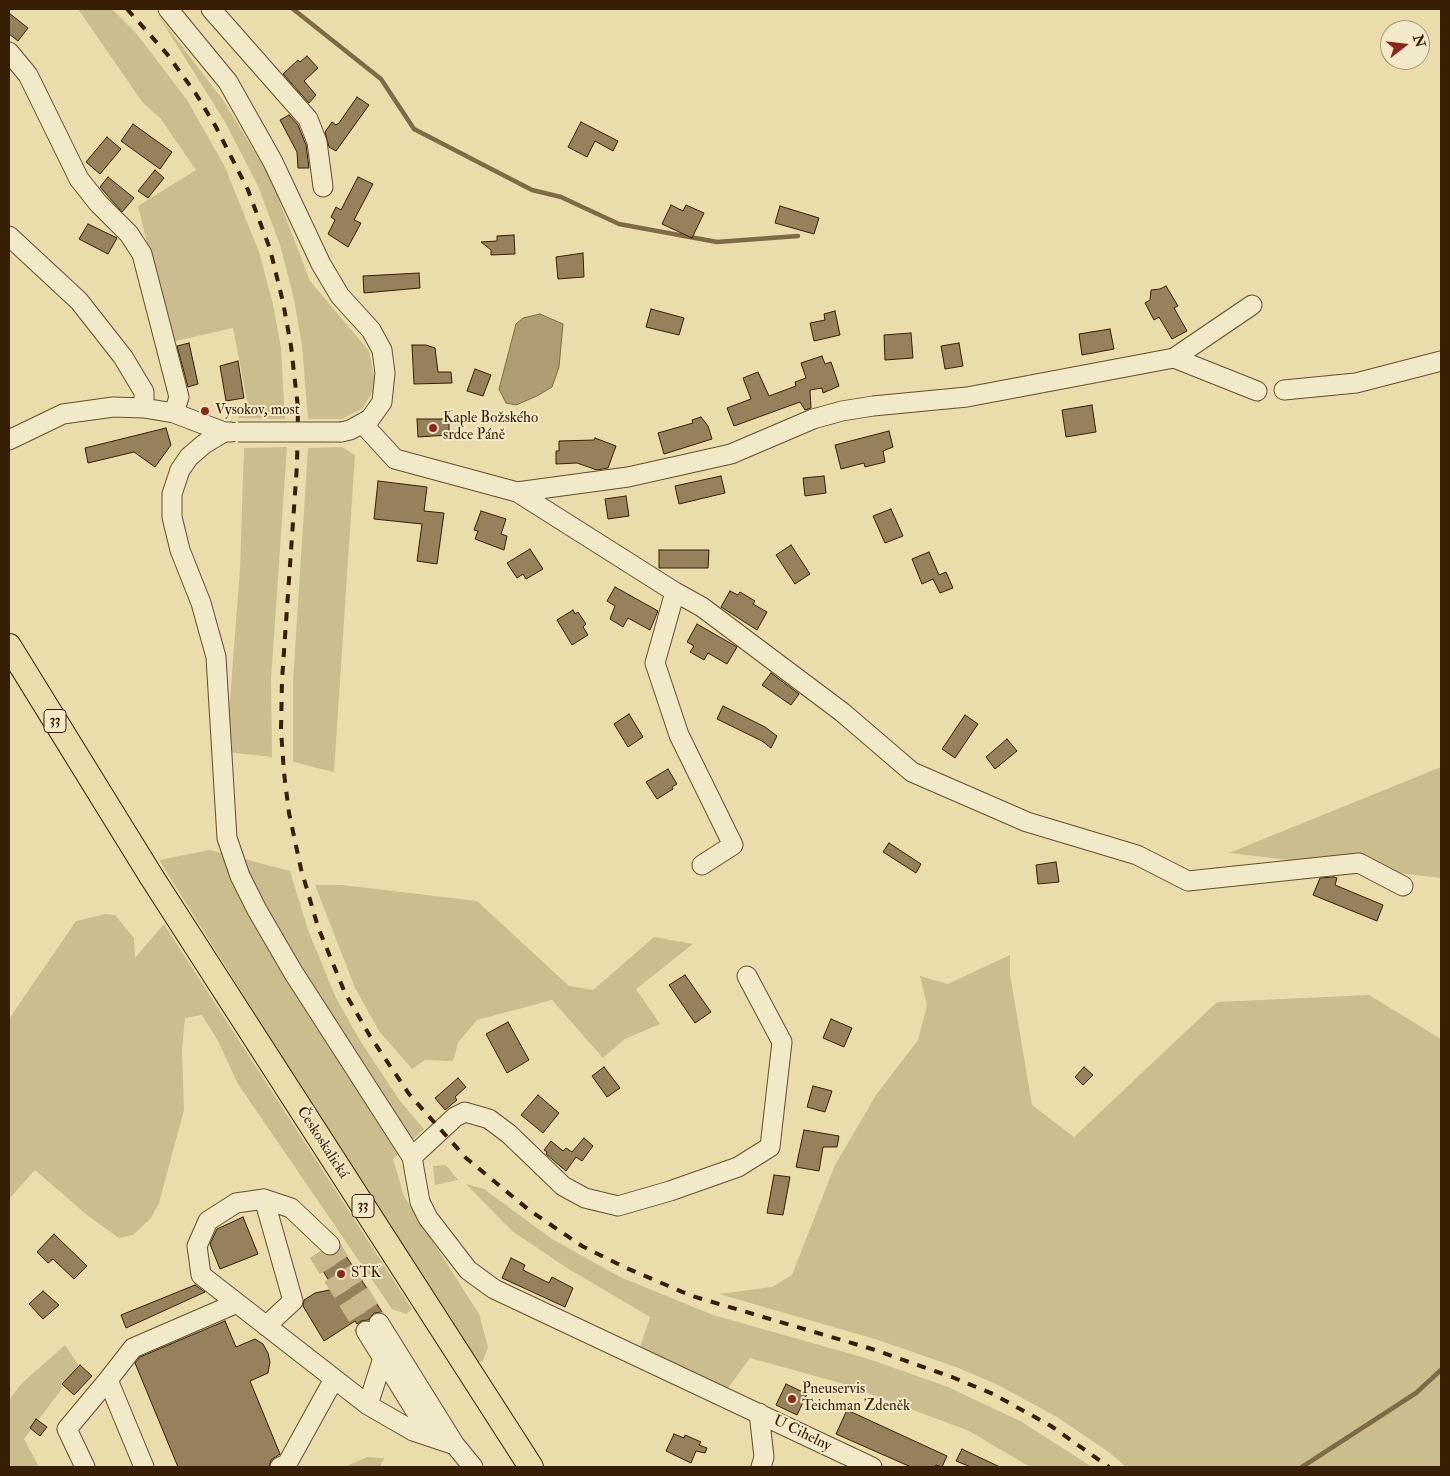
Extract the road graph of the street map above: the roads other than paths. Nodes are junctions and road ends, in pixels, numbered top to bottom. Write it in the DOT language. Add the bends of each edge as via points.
graph roads {
  1 [pos="168,9"];
  2 [pos="211,9"];
  3 [pos="9,52"];
  4 [pos="323,187"];
  5 [pos="9,236"];
  6 [pos="1252,305"];
  7 [pos="1174,358"];
  8 [pos="1441,362"];
  9 [pos="1284,390"];
  10 [pos="1258,391"];
  11 [pos="144,408"];
  12 [pos="174,413"];
  13 [pos="363,424"];
  14 [pos="231,432"];
  15 [pos="9,440"];
  16 [pos="517,492"];
  17 [pos="675,592"];
  18 [pos="9,646"];
  19 [pos="702,865"];
  20 [pos="1403,886"];
  21 [pos="747,976"];
  22 [pos="412,1157"];
  23 [pos="264,1199"];
  24 [pos="324,1249"];
  25 [pos="237,1303"];
  26 [pos="266,1326"];
  27 [pos="383,1358"];
  28 [pos="334,1379"];
  29 [pos="108,1380"];
  30 [pos="368,1405"];
  31 [pos="759,1413"];
  32 [pos="431,1436"];
  33 [pos="455,1445"];
  34 [pos="85,1467"];
  35 [pos="144,1467"];
  36 [pos="280,1467"];
  37 [pos="473,1467"];
  38 [pos="530,1467"];
  39 [pos="760,1467"];
  40 [pos="872,1467"];
  1 -- 13 [label="street" via="232,88 321,264 340,296 371,330 382,350 383,396 376,412"];
  2 -- 4 [label="street" via="308,119 317,142"];
  3 -- 12 [label="street" via="28,75 79,178 98,204 129,234 142,254 179,397"];
  5 -- 11 [label="street" via="79,302 118,350 144,392"];
  6 -- 7 [label="street"];
  7 -- 10 [label="street"];
  7 -- 16 [label="street" via="967,396 842,412 813,419 731,454 628,477"];
  8 -- 9 [label="street" via="1356,383"];
  11 -- 12 [label="street"];
  11 -- 15 [label="street" via="113,407 63,414"];
  12 -- 14 [label="street"];
  13 -- 14 [label="street, bridge" via="341,432"];
  13 -- 16 [label="street" via="395,459"];
  14 -- 22 [label="street" via="204,444 190,457 180,470 172,494 172,517 180,550 201,603 216,657 227,838 240,876 257,910"];
  16 -- 17 [label="street"];
  17 -- 19 [label="street" via="655,663 679,735 733,845"];
  17 -- 20 [label="street" via="702,607 842,712 912,772 1027,822 1138,855 1188,881 1359,863"];
  18 -- 38 [label="main road, Českoskalická / 33" via="195,945"];
  21 -- 22 [label="street" via="782,1042 770,1147 738,1167 618,1206 585,1198 564,1186 489,1119 465,1112 455,1117"];
  22 -- 31 [label="street, U Cihelny" via="420,1202 428,1218 468,1270 494,1289"];
  23 -- 24 [label="street" via="291,1208"];
  23 -- 25 [label="street" via="236,1203 208,1221 197,1246 201,1275"];
  23 -- 26 [label="street" via="293,1300"];
  25 -- 26 [label="street"];
  25 -- 29 [label="street" via="134,1348"];
  26 -- 28 [label="street"];
  27 -- 30 [label="street"];
  27 -- 32 [label="street"];
  27 -- 33 [label="street" via="373,1327"];
  28 -- 30 [label="street"];
  28 -- 36 [label="street" via="287,1464"];
  29 -- 34 [label="street" via="67,1429"];
  29 -- 35 [label="street"];
  30 -- 32 [label="street" via="413,1431"];
  31 -- 39 [label="street" via="764,1457"];
  31 -- 40 [label="street, U Cihelny"];
  32 -- 33 [label="street"];
  33 -- 37 [label="street"];
}
